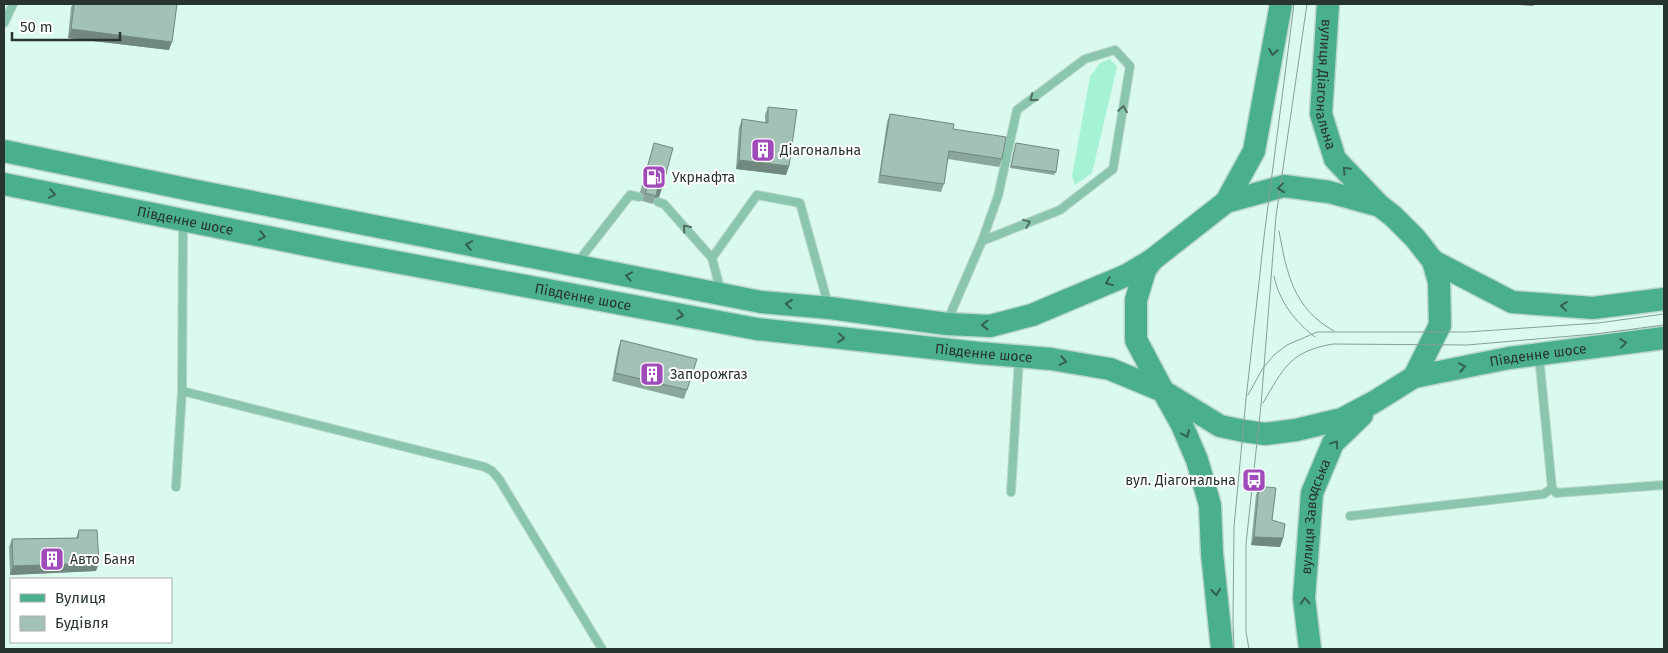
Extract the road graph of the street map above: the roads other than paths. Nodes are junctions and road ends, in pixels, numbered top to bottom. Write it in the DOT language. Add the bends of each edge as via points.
graph roads {
  1 [pos="13,4"];
  2 [pos="1281,4"];
  3 [pos="1328,4"];
  4 [pos="4,23"];
  5 [pos="4,151"];
  6 [pos="4,184"];
  7 [pos="639,197"];
  8 [pos="658,202"];
  9 [pos="1226,202"];
  10 [pos="1380,206"];
  11 [pos="183,220"];
  12 [pos="351,221"];
  13 [pos="982,241"];
  14 [pos="342,252"];
  15 [pos="712,258"];
  16 [pos="1152,260"];
  17 [pos="1433,261"];
  18 [pos="575,265"];
  19 [pos="721,294"];
  20 [pos="1664,299"];
  21 [pos="830,308"];
  22 [pos="947,324"];
  23 [pos="1664,338"];
  24 [pos="1539,354"];
  25 [pos="1019,356"];
  26 [pos="1414,377"];
  27 [pos="1163,391"];
  28 [pos="182,392"];
  29 [pos="1374,402"];
  30 [pos="1664,485"];
  31 [pos="176,487"];
  32 [pos="1552,488"];
  33 [pos="1011,492"];
  34 [pos="1350,516"];
  35 [pos="602,649"];
  36 [pos="1222,649"];
  37 [pos="1310,649"];
  1 -- 4 [label="lane"];
  2 -- 9 [label="main road, one-way" via="1254,151"];
  10 -- 3 [label="main road, вулиця Діагональна, one-way" via="1335,159 1321,114"];
  5 -- 12 [label="main road, Південне шосе"];
  6 -- 11 [label="main road, Південне шосе, one-way"];
  7 -- 18 [label="lane" via="630,194"];
  15 -- 8 [label="lane, one-way" via="664,204"];
  10 -- 9 [label="main road, one-way" via="1329,192 1284,186"];
  9 -- 16 [label="main road, Південне шосе"];
  10 -- 17 [label="main road, вулиця Діагональна" via="1415,238"];
  11 -- 14 [label="main road, Південне шосе, one-way"];
  11 -- 28 [label="lane"];
  12 -- 14 [label="main road"];
  18 -- 12 [label="main road, Південне шосе, one-way"];
  13 -- 13 [label="lane, one-way" via="1060,210 1113,169 1130,66 1115,50 1085,58 1017,110 998,196"];
  13 -- 22 [label="lane"];
  14 -- 25 [label="main road, Південне шосе, one-way" via="757,329"];
  15 -- 19 [label="lane"];
  15 -- 21 [label="lane" via="757,196 800,203"];
  16 -- 22 [label="main road, Південне шосе, one-way" via="1127,275 1032,315 990,326"];
  16 -- 27 [label="main road" via="1145,270 1136,300 1136,340"];
  20 -- 17 [label="main road, one-way" via="1593,308 1512,302"];
  17 -- 26 [label="main road" via="1439,282 1440,326"];
  19 -- 18 [label="main road, Південне шосе, one-way"];
  21 -- 19 [label="main road, Південне шосе, one-way" via="761,302"];
  21 -- 22 [label="main road, Південне шосе"];
  24 -- 23 [label="main road, Південне шосе, one-way"];
  26 -- 24 [label="main road, Південне шосе, one-way"];
  24 -- 32 [label="lane"];
  25 -- 27 [label="main road, Південне шосе, one-way" via="1110,369"];
  25 -- 33 [label="lane"];
  26 -- 29 [label="main road"];
  27 -- 29 [label="main road, Південне шосе" via="1220,426 1265,434 1342,419"];
  27 -- 36 [label="main road, one-way" via="1197,460 1210,505"];
  28 -- 31 [label="lane"];
  28 -- 35 [label="lane" via="492,471"];
  37 -- 29 [label="main road, вулиця Заводська, one-way" via="1304,598 1312,493 1333,443"];
  30 -- 32 [label="lane" via="1563,493 1556,493"];
  32 -- 34 [label="lane" via="1544,494"];
}
